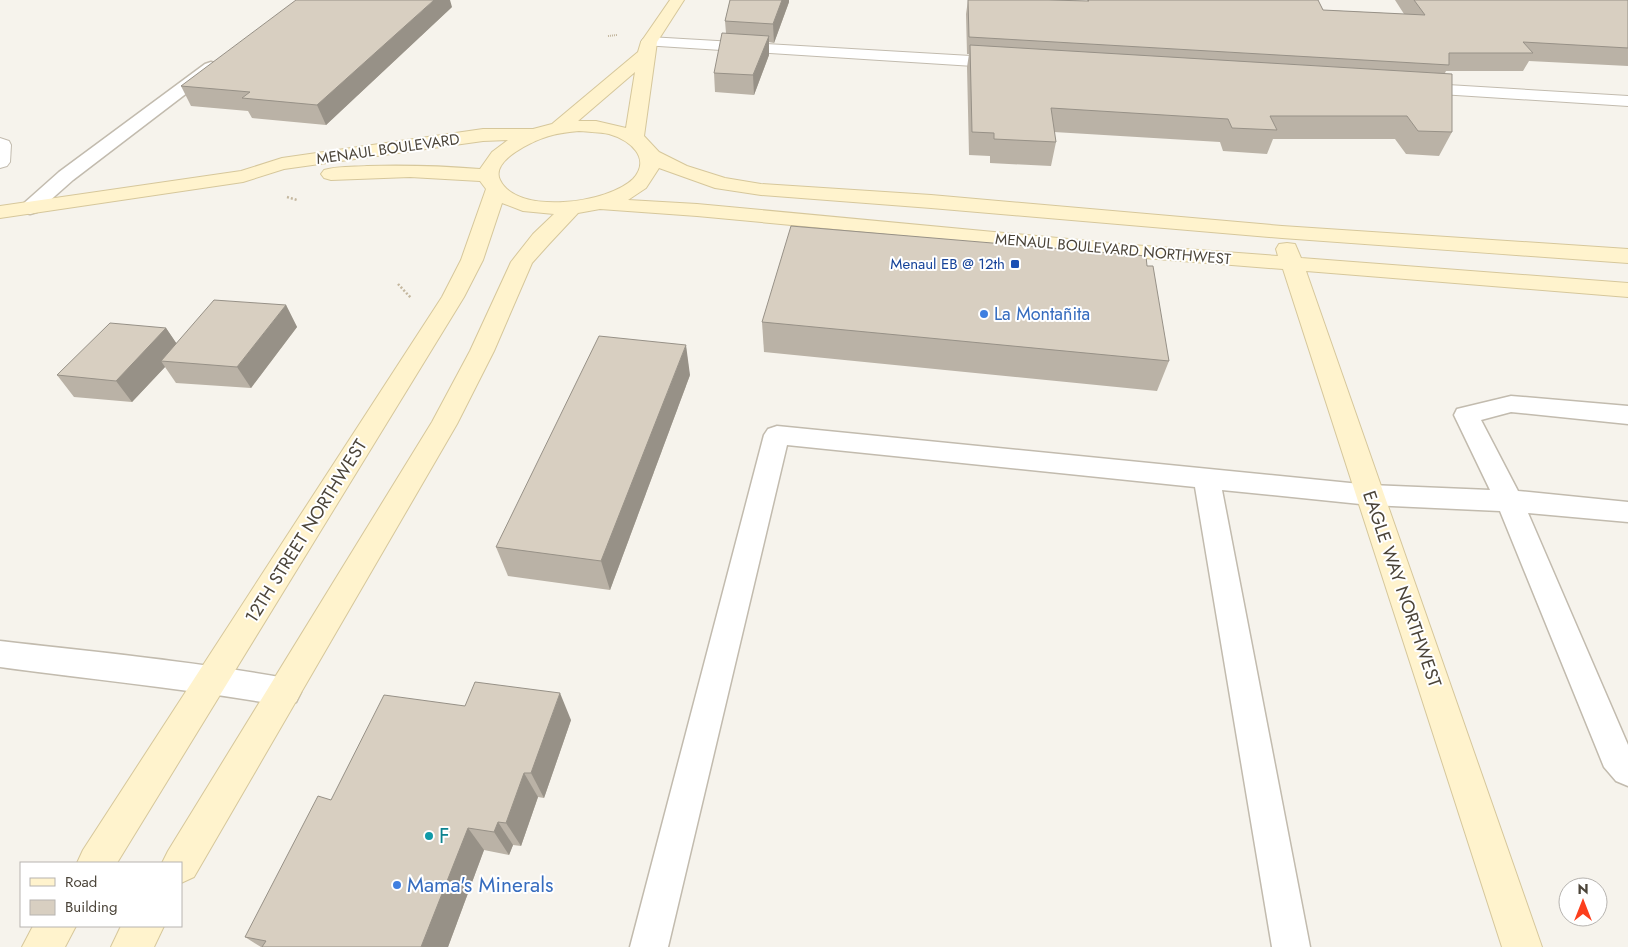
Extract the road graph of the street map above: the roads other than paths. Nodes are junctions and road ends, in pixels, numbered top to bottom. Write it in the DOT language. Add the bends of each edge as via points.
graph roads {
  1 [pos="677,0"];
  2 [pos="648,48"];
  3 [pos="225,56"];
  4 [pos="1020,64"];
  5 [pos="1399,87"];
  6 [pos="1628,101"];
  7 [pos="558,128"];
  8 [pos="534,134"];
  9 [pos="634,138"];
  10 [pos="0,144"];
  11 [pos="650,155"];
  12 [pos="0,162"];
  13 [pos="243,176"];
  14 [pos="492,183"];
  15 [pos="599,203"];
  16 [pos="30,208"];
  17 [pos="571,208"];
  18 [pos="0,212"];
  19 [pos="1281,232"];
  20 [pos="1628,256"];
  21 [pos="1292,265"];
  22 [pos="1628,290"];
  23 [pos="1628,415"];
  24 [pos="1207,479"];
  25 [pos="1370,495"];
  26 [pos="1509,501"];
  27 [pos="1628,512"];
  28 [pos="0,654"];
  29 [pos="214,679"];
  30 [pos="285,692"];
  31 [pos="1628,770"];
  32 [pos="97,862"];
  33 [pos="182,862"];
  34 [pos="55,927"];
  35 [pos="143,927"];
  36 [pos="42,947"];
  37 [pos="131,947"];
  38 [pos="649,947"];
  39 [pos="1292,947"];
  40 [pos="1522,947"];
  1 -- 2 [label="main road"];
  2 -- 4 [label="street"];
  2 -- 7 [label="main road"];
  2 -- 9 [label="main road"];
  3 -- 16 [label="lane" via="66,176"];
  5 -- 6 [label="street"];
  7 -- 8 [label="main road"];
  7 -- 9 [label="main road" via="607,128"];
  8 -- 13 [label="main road, MENAUL BOULEVARD" via="483,135 282,164"];
  8 -- 14 [label="main road, 12TH STREET NORTHWEST" via="498,156 490,169"];
  9 -- 11 [label="main road" via="643,143"];
  10 -- 12 [label="street"];
  11 -- 15 [label="main road" via="649,169 640,182 623,194"];
  11 -- 19 [label="main road" via="709,180 749,187"];
  13 -- 14 [label="main road, MENAUL BOULEVARD" via="281,182 324,175 411,170"];
  13 -- 16 [label="main road, MENAUL BOULEVARD"];
  14 -- 17 [label="main road" via="500,195 519,204"];
  14 -- 29 [label="main road, 12TH STREET NORTHWEST" via="472,260 453,297"];
  15 -- 17 [label="main road"];
  15 -- 21 [label="main road, MENAUL BOULEVARD NORTHWEST"];
  16 -- 18 [label="main road, MENAUL BOULEVARD"];
  17 -- 30 [label="main road" via="522,262 479,358 444,424"];
  19 -- 20 [label="main road"];
  19 -- 21 [label="main road, EAGLE WAY NORTHWEST"];
  21 -- 22 [label="main road, MENAUL BOULEVARD NORTHWEST"];
  21 -- 25 [label="main road, EAGLE WAY NORTHWEST"];
  23 -- 26 [label="lane" via="1511,404 1466,415"];
  24 -- 25 [label="lane"];
  24 -- 38 [label="lane" via="777,435"];
  24 -- 39 [label="lane"];
  25 -- 26 [label="lane"];
  25 -- 40 [label="main road, EAGLE WAY NORTHWEST"];
  26 -- 27 [label="lane"];
  26 -- 31 [label="lane" via="1616,756"];
  28 -- 29 [label="lane"];
  29 -- 30 [label="lane"];
  29 -- 32 [label="main road, 12TH STREET NORTHWEST"];
  30 -- 33 [label="main road"];
  34 -- 36 [label="main road"];
  35 -- 37 [label="main road"];
}
